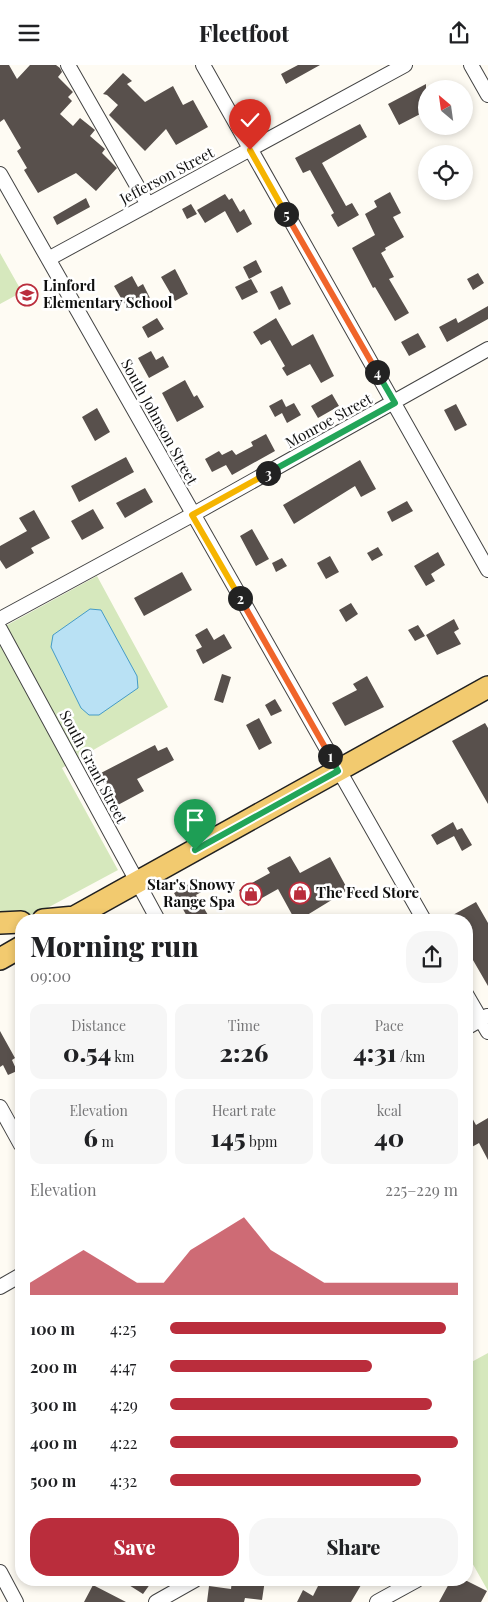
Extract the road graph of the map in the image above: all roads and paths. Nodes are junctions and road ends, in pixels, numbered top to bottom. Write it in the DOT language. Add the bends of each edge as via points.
graph roads {
  1 [pos="68,65"];
  2 [pos="203,65"];
  3 [pos="405,65"];
  4 [pos="471,65"];
  5 [pos="488,95"];
  6 [pos="250,150"];
  7 [pos="0,174"];
  8 [pos="148,205"];
  9 [pos="50,258"];
  10 [pos="488,349"];
  11 [pos="395,403"];
  12 [pos="192,515"];
  13 [pos="488,571"];
  14 [pos="0,619"];
  15 [pos="0,629"];
  16 [pos="488,687"];
  17 [pos="338,771"];
  18 [pos="137,883"];
  19 [pos="79,914"];
  20 [pos="155,914"];
  21 [pos="421,914"];
  22 [pos="15,922"];
  23 [pos="0,923"];
  24 [pos="15,950"];
  25 [pos="0,959"];
  26 [pos="473,1003"];
  27 [pos="484,1018"];
  28 [pos="473,1024"];
  29 [pos="488,1032"];
  30 [pos="0,1107"];
  31 [pos="15,1134"];
  32 [pos="15,1278"];
  33 [pos="0,1287"];
  34 [pos="0,1572"];
  35 [pos="184,1586"];
  36 [pos="405,1586"];
  37 [pos="16,1602"];
  38 [pos="156,1602"];
  39 [pos="377,1602"];
  1 -- 8 [label="street"];
  2 -- 6 [label="street"];
  3 -- 6 [label="street, Jefferson Street"];
  4 -- 5 [label="street"];
  6 -- 8 [label="street, Jefferson Street"];
  6 -- 11 [label="street"];
  7 -- 9 [label="street, South Johnson Street"];
  8 -- 9 [label="street, Jefferson Street"];
  9 -- 12 [label="street, South Johnson Street"];
  10 -- 11 [label="street, Monroe Street"];
  11 -- 12 [label="street, Monroe Street"];
  11 -- 13 [label="street"];
  12 -- 14 [label="street, Monroe Street"];
  12 -- 17 [label="street, South Johnson Street"];
  15 -- 18 [label="street, South Grant Street"];
  16 -- 17 [label="main road"];
  17 -- 18 [label="main road"];
  17 -- 21 [label="street, South Johnson Street"];
  18 -- 19 [label="main road"];
  18 -- 20 [label="street, South Grant Street"];
  22 -- 23 [label="main road"];
  24 -- 25 [label="main road"];
  26 -- 27 [label="street"];
  27 -- 28 [label="street"];
  27 -- 29 [label="street"];
  30 -- 31 [label="street"];
  32 -- 33 [label="street"];
  34 -- 37 [label="street"];
  35 -- 38 [label="street"];
  36 -- 39 [label="street"];
}
